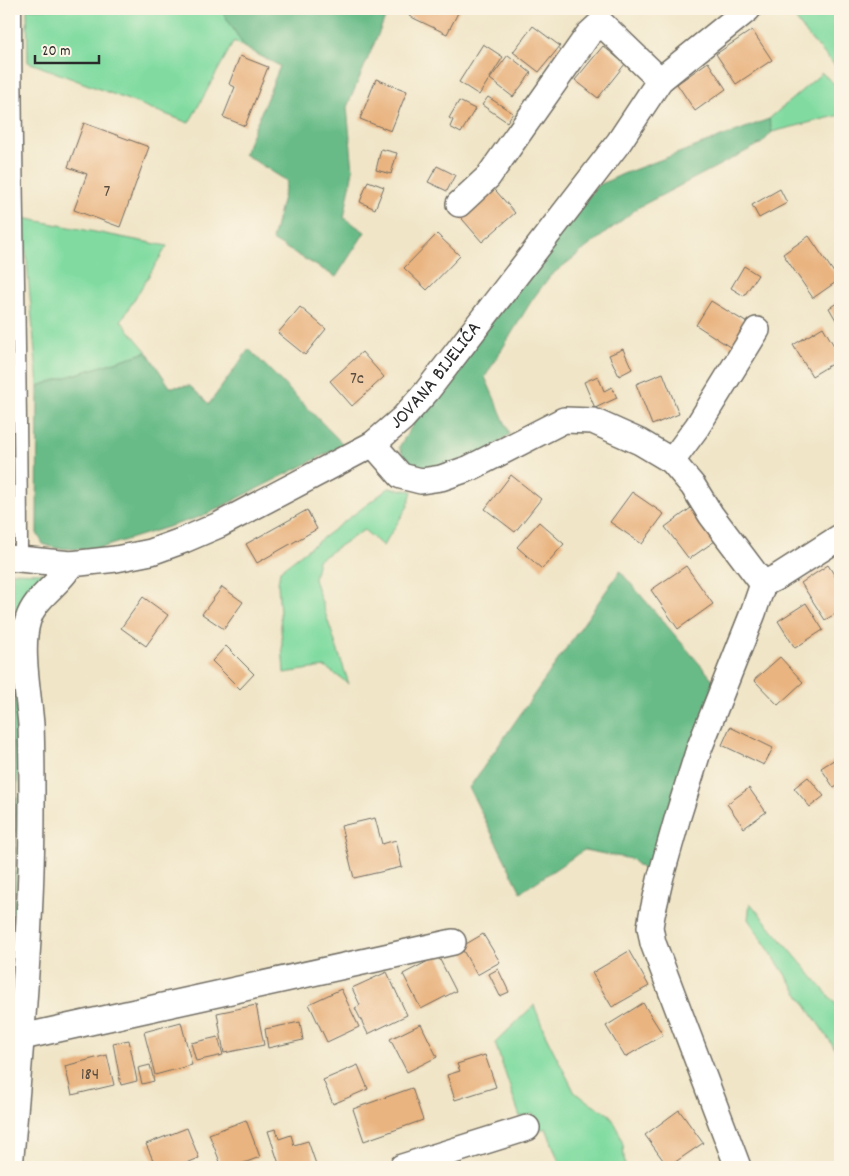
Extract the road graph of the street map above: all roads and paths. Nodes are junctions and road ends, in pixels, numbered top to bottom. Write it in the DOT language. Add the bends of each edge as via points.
graph roads {
  1 [pos="14,9"];
  2 [pos="748,9"];
  3 [pos="660,80"];
  4 [pos="459,204"];
  5 [pos="12,215"];
  6 [pos="758,330"];
  7 [pos="373,444"];
  8 [pos="672,460"];
  9 [pos="840,537"];
  10 [pos="15,558"];
  11 [pos="72,564"];
  12 [pos="763,584"];
  13 [pos="453,942"];
  14 [pos="22,1038"];
  15 [pos="527,1128"];
  16 [pos="10,1167"];
  17 [pos="402,1167"];
  18 [pos="738,1167"];
  1 -- 5 [label="lane"];
  2 -- 3 [label="street, JOVANA BIJELIĆA"];
  3 -- 4 [label="street" via="601,23 588,36 488,177"];
  3 -- 7 [label="street, JOVANA BIJELIĆA" via="620,142 427,391"];
  5 -- 10 [label="lane" via="21,436"];
  6 -- 8 [label="street" via="697,427"];
  7 -- 8 [label="street" via="402,476 420,481 470,468 554,424 575,420 593,421"];
  7 -- 11 [label="street, JOVANA BIJELIĆA" via="184,540 151,552"];
  8 -- 12 [label="street"];
  9 -- 12 [label="street"];
  10 -- 11 [label="street, JOVANA BIJELIĆA"];
  11 -- 14 [label="street" via="65,576 34,605 28,621 24,655 31,726 32,805 31,889"];
  12 -- 18 [label="street" via="699,749 661,876 650,928"];
  13 -- 14 [label="street"];
  14 -- 16 [label="street"];
  15 -- 17 [label="street"];
}
